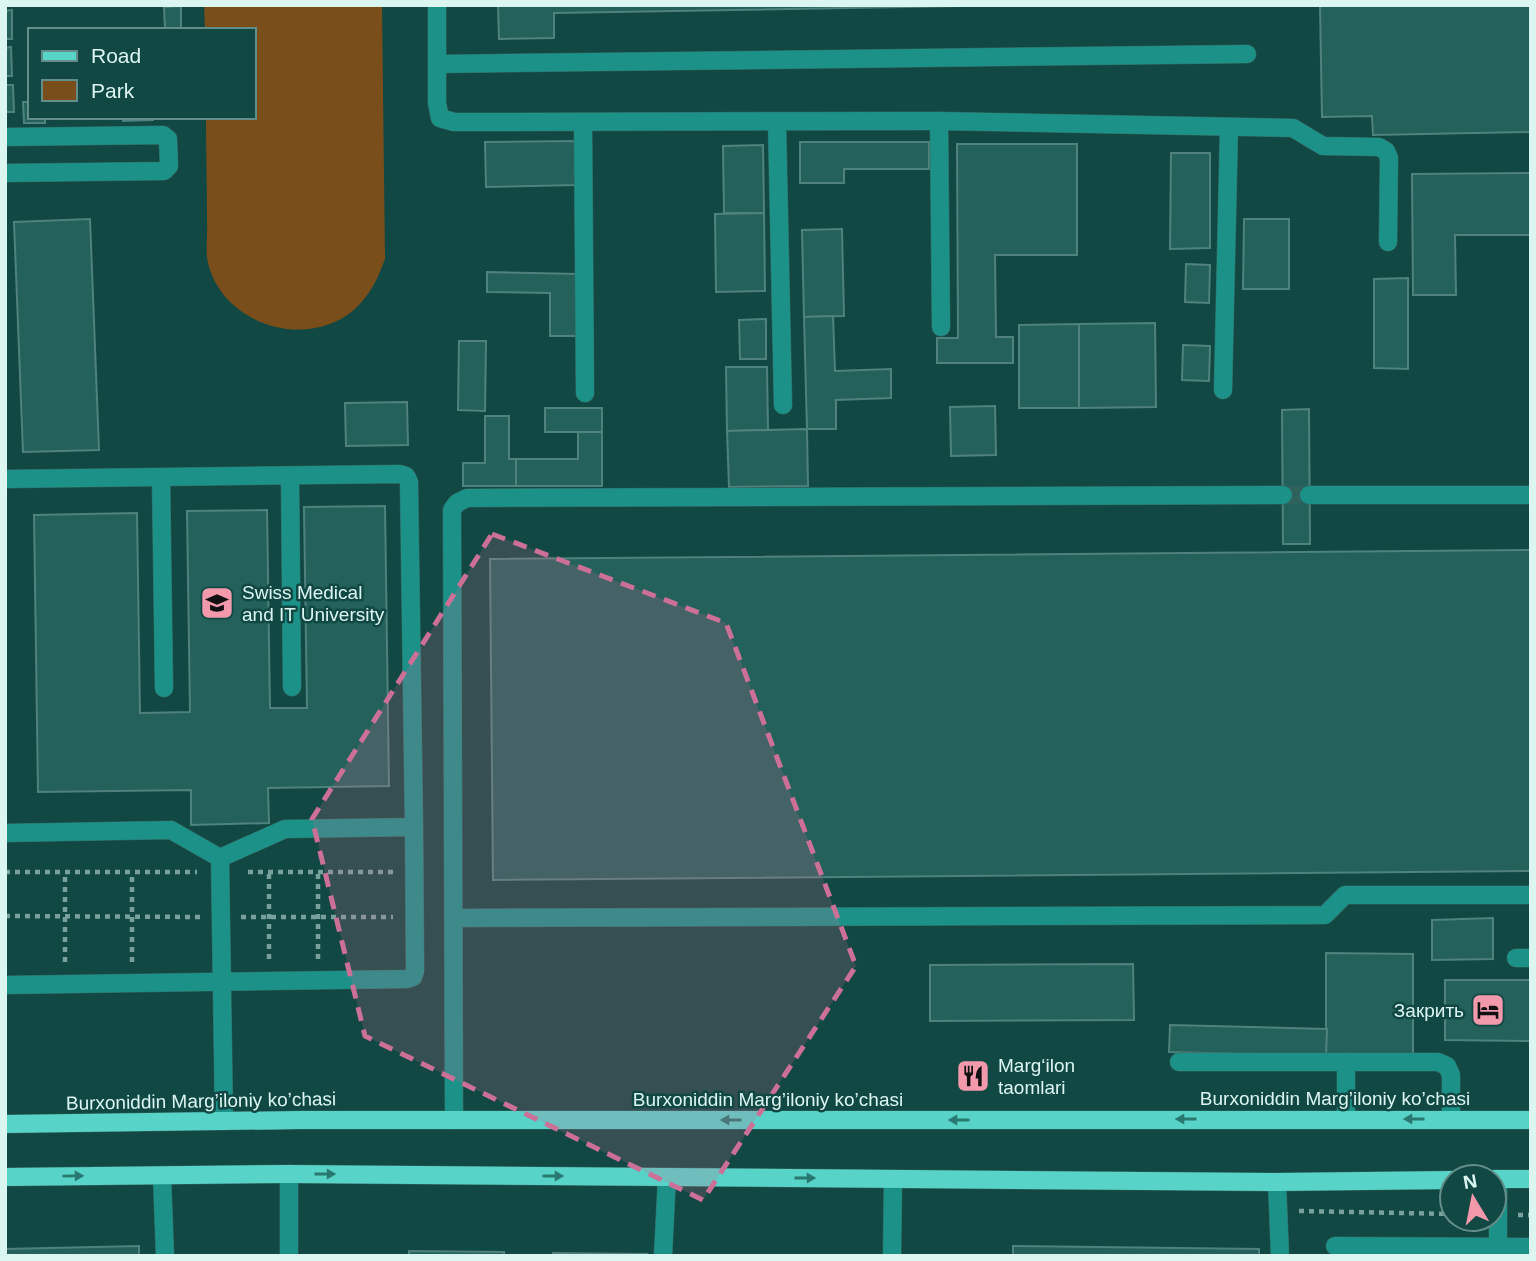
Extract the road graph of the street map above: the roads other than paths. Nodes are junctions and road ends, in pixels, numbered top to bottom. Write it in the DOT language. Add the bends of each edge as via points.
graph roads {
  1 [pos="437,5"];
  2 [pos="1247,54"];
  3 [pos="437,64"];
  4 [pos="939,121"];
  5 [pos="583,122"];
  6 [pos="777,122"];
  7 [pos="1229,127"];
  8 [pos="5,137"];
  9 [pos="5,173"];
  10 [pos="1388,242"];
  11 [pos="941,327"];
  12 [pos="1223,390"];
  13 [pos="585,393"];
  14 [pos="783,405"];
  15 [pos="290,475"];
  16 [pos="161,478"];
  17 [pos="5,479"];
  18 [pos="1283,495"];
  19 [pos="1309,495"];
  20 [pos="1531,495"];
  21 [pos="292,687"];
  22 [pos="164,688"];
  23 [pos="414,827"];
  24 [pos="5,833"];
  25 [pos="220,858"];
  26 [pos="1531,895"];
  27 [pos="454,918"];
  28 [pos="222,982"];
  29 [pos="5,985"];
  30 [pos="1179,1062"];
  31 [pos="1346,1062"];
  32 [pos="1346,1119"];
  33 [pos="1451,1119"];
  34 [pos="454,1120"];
  35 [pos="1531,1120"];
  36 [pos="224,1121"];
  37 [pos="5,1124"];
  38 [pos="289,1174"];
  39 [pos="162,1175"];
  40 [pos="5,1177"];
  41 [pos="667,1177"];
  42 [pos="893,1179"];
  43 [pos="1508,1179"];
  44 [pos="1531,1179"];
  45 [pos="1438,1180"];
  46 [pos="1277,1182"];
  47 [pos="1498,1233"];
  48 [pos="1335,1246"];
  49 [pos="1498,1246"];
  50 [pos="1531,1247"];
  51 [pos="165,1256"];
  52 [pos="289,1256"];
  53 [pos="663,1256"];
  54 [pos="892,1256"];
  55 [pos="1279,1256"];
  1 -- 3 [label="street"];
  2 -- 3 [label="street"];
  3 -- 5 [label="street" via="440,118 454,122"];
  4 -- 6 [label="street"];
  4 -- 7 [label="street"];
  4 -- 11 [label="street"];
  5 -- 6 [label="street"];
  5 -- 13 [label="street"];
  6 -- 14 [label="street"];
  7 -- 10 [label="street" via="1293,128 1323,146 1386,151"];
  7 -- 12 [label="street"];
  8 -- 9 [label="street" via="163,135 169,139 169,166 164,171"];
  15 -- 16 [label="street"];
  15 -- 21 [label="street"];
  15 -- 23 [label="street" via="400,474 409,482"];
  16 -- 17 [label="street"];
  16 -- 22 [label="street"];
  18 -- 27 [label="street" via="467,498 457,503 452,510"];
  19 -- 20 [label="street"];
  23 -- 25 [label="street" via="285,829"];
  23 -- 28 [label="street" via="413,977"];
  24 -- 25 [label="street" via="171,830"];
  25 -- 28 [label="street"];
  26 -- 27 [label="street" via="1345,895 1325,915"];
  27 -- 34 [label="street"];
  28 -- 29 [label="street"];
  28 -- 36 [label="street"];
  30 -- 31 [label="street"];
  31 -- 32 [label="street"];
  31 -- 33 [label="street" via="1438,1062 1447,1066"];
  33 -- 32 [label="main road, Burxoniddin Marg’iloniy ko’chasi, one-way"];
  32 -- 34 [label="main road, Burxoniddin Marg’iloniy ko’chasi, one-way"];
  33 -- 35 [label="main road, Burxoniddin Marg’iloniy ko’chasi"];
  34 -- 36 [label="main road, Burxoniddin Marg’iloniy ko’chasi"];
  36 -- 37 [label="main road, Burxoniddin Marg’iloniy ko’chasi"];
  38 -- 39 [label="main road"];
  38 -- 41 [label="main road, one-way"];
  38 -- 52 [label="street"];
  40 -- 39 [label="main road, one-way"];
  39 -- 51 [label="street"];
  41 -- 42 [label="main road, one-way"];
  41 -- 53 [label="street"];
  42 -- 46 [label="main road"];
  42 -- 54 [label="street"];
  43 -- 44 [label="main road"];
  45 -- 46 [label="main road"];
  46 -- 55 [label="street"];
  47 -- 49 [label="street"];
  48 -- 49 [label="street"];
  49 -- 50 [label="street"];
}
